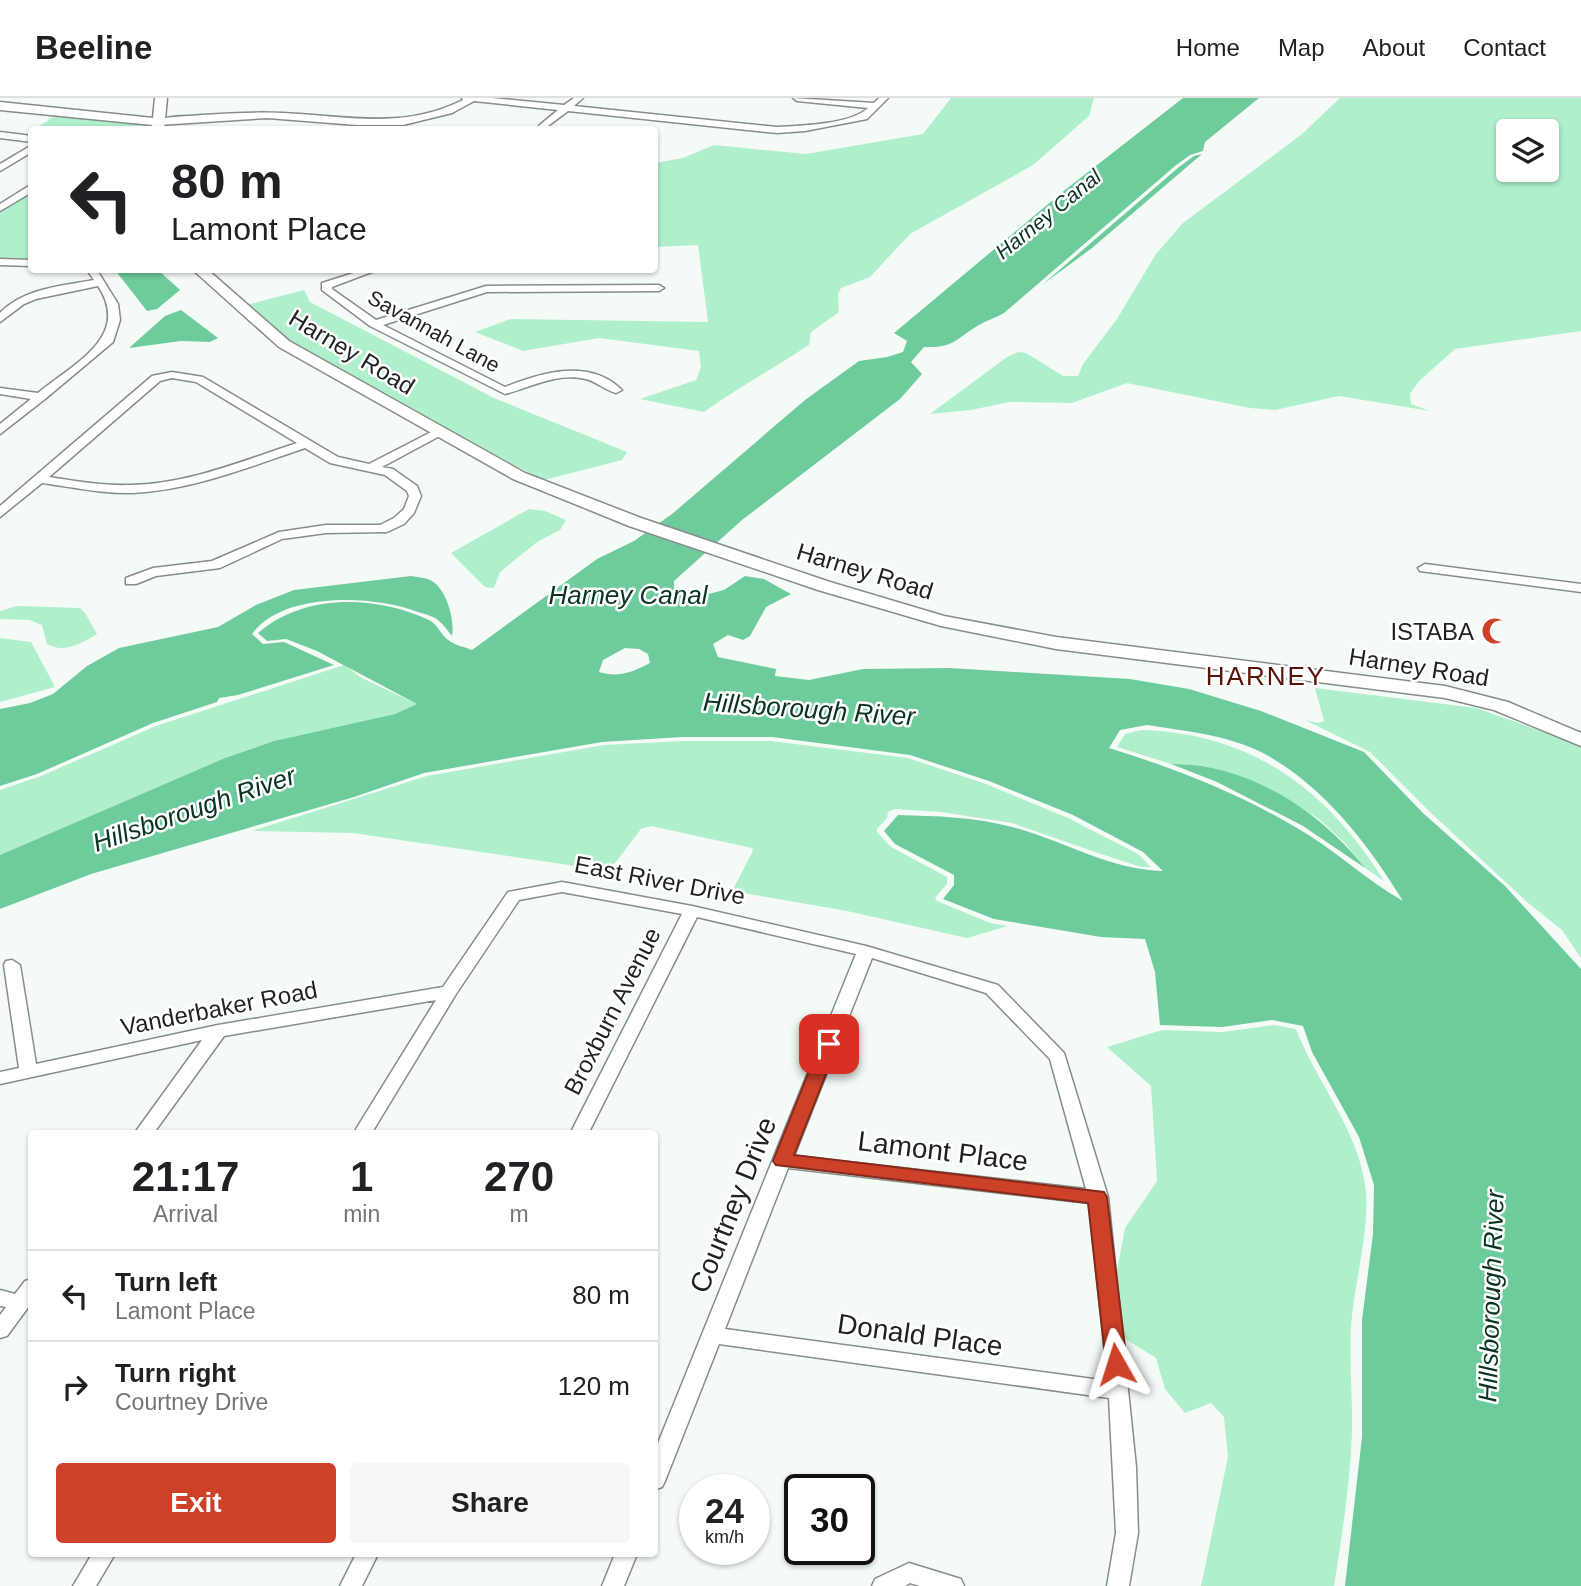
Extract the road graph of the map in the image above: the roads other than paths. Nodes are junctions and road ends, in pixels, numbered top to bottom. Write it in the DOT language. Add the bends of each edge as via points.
graph roads {
  1 [pos="162,98"];
  2 [pos="466,98"];
  3 [pos="579,98"];
  4 [pos="797,98"];
  5 [pos="884,98"];
  6 [pos="472,99"];
  7 [pos="0,106"];
  8 [pos="876,106"];
  9 [pos="569,108"];
  10 [pos="662,119"];
  11 [pos="159,125"];
  12 [pos="353,126"];
  13 [pos="544,126"];
  14 [pos="655,126"];
  15 [pos="0,135"];
  16 [pos="28,138"];
  17 [pos="28,150"];
  18 [pos="0,168"];
  19 [pos="28,190"];
  20 [pos="0,208"];
  21 [pos="0,262"];
  22 [pos="28,263"];
  23 [pos="94,273"];
  24 [pos="203,273"];
  25 [pos="363,273"];
  26 [pos="101,282"];
  27 [pos="659,288"];
  28 [pos="0,319"];
  29 [pos="374,324"];
  30 [pos="616,390"];
  31 [pos="0,391"];
  32 [pos="41,397"];
  33 [pos="0,430"];
  34 [pos="441,432"];
  35 [pos="305,444"];
  36 [pos="370,468"];
  37 [pos="40,479"];
  38 [pos="0,513"];
  39 [pos="1425,568"];
  40 [pos="131,581"];
  41 [pos="1581,588"];
  42 [pos="1581,740"];
  43 [pos="692,911"];
  44 [pos="866,951"];
  45 [pos="12,965"];
  46 [pos="449,992"];
  47 [pos="218,1031"];
  48 [pos="28,1071"];
  49 [pos="0,1078"];
  50 [pos="146,1130"];
  51 [pos="364,1130"];
  52 [pos="581,1130"];
  53 [pos="782,1161"];
  54 [pos="1097,1197"];
  55 [pos="17,1296"];
  56 [pos="0,1330"];
  57 [pos="712,1335"];
  58 [pos="1119,1391"];
  59 [pos="658,1471"];
  60 [pos="102,1557"];
  61 [pos="366,1557"];
  62 [pos="625,1557"];
  63 [pos="84,1586"];
  64 [pos="351,1586"];
  65 [pos="613,1586"];
  66 [pos="883,1586"];
  67 [pos="953,1586"];
  68 [pos="1118,1586"];
  1 -- 11 [label="street"];
  2 -- 6 [label="street"];
  3 -- 9 [label="street"];
  4 -- 8 [label="street"];
  5 -- 8 [label="street"];
  6 -- 9 [label="street"];
  6 -- 12 [label="street" via="430,118"];
  7 -- 11 [label="street"];
  8 -- 10 [label="street" via="864,117 786,129"];
  9 -- 10 [label="street"];
  9 -- 13 [label="street"];
  10 -- 14 [label="street"];
  11 -- 12 [label="street" via="228,111"];
  15 -- 16 [label="street"];
  17 -- 18 [label="street"];
  19 -- 20 [label="street"];
  21 -- 22 [label="street"];
  23 -- 26 [label="street"];
  24 -- 34 [label="street, Harney Road" via="284,344"];
  25 -- 29 [label="street, Savannah Lane" via="327,285 327,290"];
  26 -- 28 [label="street" via="22,299"];
  26 -- 32 [label="street" via="117,307 107,342"];
  27 -- 29 [label="street" via="486,289"];
  29 -- 30 [label="street, Savannah Lane" via="505,391 560,373 606,381"];
  31 -- 32 [label="street"];
  32 -- 33 [label="street"];
  34 -- 36 [label="street"];
  34 -- 42 [label="street, Harney Road" via="519,477 635,522 941,621 1056,643 1445,692 1501,706"];
  35 -- 36 [label="street" via="334,460"];
  35 -- 37 [label="street" via="166,486 131,489"];
  35 -- 37 [label="street" via="199,379 172,374 156,378"];
  36 -- 40 [label="street" via="389,472 413,489 410,510 399,521 382,528 279,536 215,565 153,572"];
  37 -- 38 [label="street"];
  39 -- 41 [label="street"];
  43 -- 44 [label="street, East River Drive"];
  43 -- 46 [label="street, East River Drive" via="562,887 514,896"];
  43 -- 52 [label="street, Broxburn Avenue"];
  44 -- 53 [label="street, Courtney Drive"];
  44 -- 54 [label="street, East River Drive" via="992,989 1058,1057"];
  45 -- 48 [label="street"];
  46 -- 47 [label="street, Vanderbaker Road"];
  46 -- 51 [label="street, East River Drive"];
  47 -- 48 [label="street, Vanderbaker Road"];
  47 -- 50 [label="street"];
  48 -- 49 [label="street, Vanderbaker Road"];
  53 -- 54 [label="street, Lamont Place"];
  53 -- 57 [label="street, Courtney Drive"];
  54 -- 58 [label="street, East River Drive"];
  55 -- 56 [label="street"];
  57 -- 58 [label="street, Donald Place"];
  57 -- 59 [label="street, Courtney Drive"];
  58 -- 68 [label="street, East River Drive" via="1127,1533"];
  60 -- 63 [label="street"];
  61 -- 64 [label="street"];
  62 -- 65 [label="street"];
  66 -- 67 [label="street" via="909,1573"];
}
